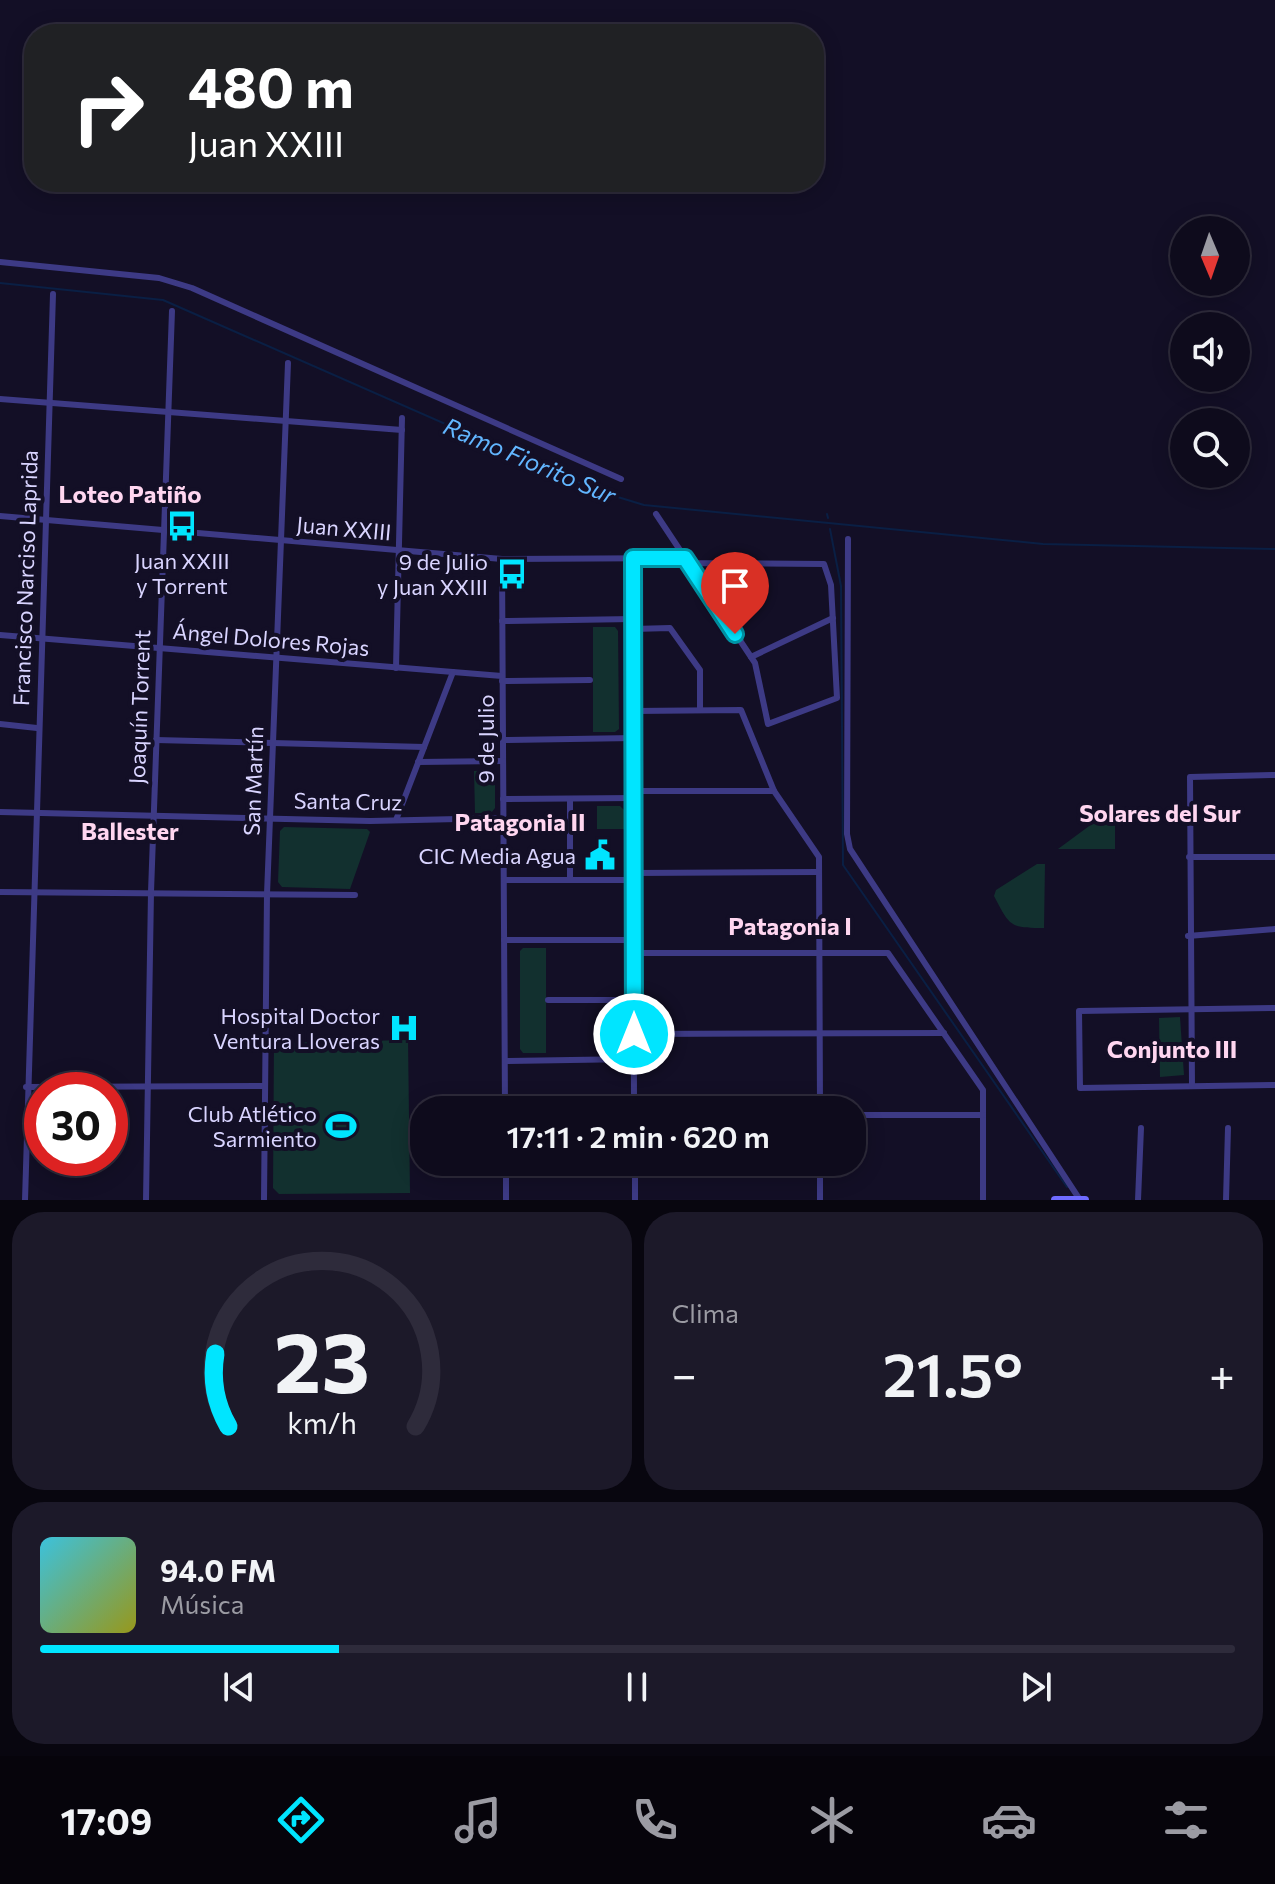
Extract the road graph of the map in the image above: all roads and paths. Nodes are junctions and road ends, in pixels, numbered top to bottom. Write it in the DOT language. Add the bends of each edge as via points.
graph roads {
  1 [pos="0,262"];
  2 [pos="53,294"];
  3 [pos="172,311"];
  4 [pos="288,363"];
  5 [pos="0,399"];
  6 [pos="49,403"];
  7 [pos="168,412"];
  8 [pos="402,418"];
  9 [pos="286,421"];
  10 [pos="402,430"];
  11 [pos="621,479"];
  12 [pos="656,514"];
  13 [pos="0,516"];
  14 [pos="46,520"];
  15 [pos="164,531"];
  16 [pos="848,539"];
  17 [pos="281,541"];
  18 [pos="399,551"];
  19 [pos="633,558"];
  20 [pos="502,559"];
  21 [pos="687,561"];
  22 [pos="833,618"];
  23 [pos="633,619"];
  24 [pos="502,621"];
  25 [pos="633,629"];
  26 [pos="0,635"];
  27 [pos="41,639"];
  28 [pos="159,648"];
  29 [pos="751,657"];
  30 [pos="276,658"];
  31 [pos="396,668"];
  32 [pos="453,672"];
  33 [pos="502,679"];
  34 [pos="590,680"];
  35 [pos="700,710"];
  36 [pos="634,711"];
  37 [pos="0,724"];
  38 [pos="37,728"];
  39 [pos="634,738"];
  40 [pos="156,740"];
  41 [pos="503,740"];
  42 [pos="273,743"];
  43 [pos="424,747"];
  44 [pos="503,761"];
  45 [pos="418,762"];
  46 [pos="1275,775"];
  47 [pos="774,791"];
  48 [pos="634,794"];
  49 [pos="503,799"];
  50 [pos="570,799"];
  51 [pos="0,812"];
  52 [pos="35,813"];
  53 [pos="153,816"];
  54 [pos="270,818"];
  55 [pos="503,818"];
  56 [pos="396,820"];
  57 [pos="1189,857"];
  58 [pos="1275,857"];
  59 [pos="819,872"];
  60 [pos="634,876"];
  61 [pos="504,880"];
  62 [pos="570,880"];
  63 [pos="0,892"];
  64 [pos="32,892"];
  65 [pos="151,892"];
  66 [pos="267,894"];
  67 [pos="355,895"];
  68 [pos="1275,929"];
  69 [pos="1188,936"];
  70 [pos="504,940"];
  71 [pos="634,940"];
  72 [pos="634,953"];
  73 [pos="819,953"];
  74 [pos="548,1000"];
  75 [pos="634,1000"];
  76 [pos="1275,1008"];
  77 [pos="1190,1009"];
  78 [pos="944,1033"];
  79 [pos="634,1034"];
  80 [pos="820,1034"];
  81 [pos="634,1059"];
  82 [pos="505,1061"];
  83 [pos="26,1072"];
  84 [pos="1275,1085"];
  85 [pos="265,1086"];
  86 [pos="1192,1086"];
  87 [pos="128,1087"];
  88 [pos="150,1087"];
  89 [pos="505,1096"];
  90 [pos="634,1096"];
  91 [pos="820,1096"];
  92 [pos="866,1115"];
  93 [pos="983,1115"];
  94 [pos="1141,1128"];
  95 [pos="1228,1128"];
  96 [pos="25,1176"];
  97 [pos="506,1176"];
  98 [pos="635,1176"];
  99 [pos="820,1176"];
  100 [pos="25,1200"];
  101 [pos="146,1200"];
  102 [pos="264,1200"];
  103 [pos="506,1200"];
  104 [pos="635,1200"];
  105 [pos="820,1200"];
  106 [pos="983,1200"];
  107 [pos="1055,1200"];
  108 [pos="1082,1200"];
  109 [pos="1138,1200"];
  110 [pos="1226,1200"];
  1 -- 11 [label="street" via="159,278 192,288"];
  2 -- 6 [label="street, Francisco Narciso Laprida"];
  3 -- 7 [label="street, Joaquín Torrent"];
  4 -- 9 [label="street, San Martín"];
  5 -- 6 [label="street"];
  6 -- 7 [label="street"];
  6 -- 14 [label="street, Francisco Narciso Laprida"];
  7 -- 9 [label="street"];
  7 -- 15 [label="street, Joaquín Torrent"];
  8 -- 10 [label="street"];
  9 -- 10 [label="street"];
  9 -- 17 [label="street, San Martín"];
  10 -- 18 [label="street"];
  12 -- 21 [label="street"];
  13 -- 14 [label="street, Juan XXIII"];
  14 -- 15 [label="street, Juan XXIII"];
  14 -- 27 [label="street, Francisco Narciso Laprida"];
  15 -- 17 [label="street, Juan XXIII"];
  15 -- 28 [label="street, Joaquín Torrent"];
  16 -- 108 [label="street" via="850,849"];
  17 -- 18 [label="street, Juan XXIII"];
  17 -- 30 [label="street, San Martín"];
  18 -- 20 [label="street, Juan XXIII"];
  18 -- 31 [label="street"];
  19 -- 20 [label="street, Juan XXIII"];
  19 -- 21 [label="street, Juan XXIII"];
  19 -- 23 [label="street"];
  20 -- 24 [label="street, 9 de Julio"];
  21 -- 22 [label="street, Juan XXIII" via="824,564"];
  21 -- 29 [label="street"];
  22 -- 29 [label="street"];
  22 -- 29 [label="street" via="837,698 768,724"];
  23 -- 24 [label="street"];
  23 -- 25 [label="street"];
  24 -- 33 [label="street, 9 de Julio"];
  25 -- 35 [label="street" via="670,628 700,670"];
  25 -- 36 [label="street"];
  26 -- 27 [label="street, Ángel Dolores Rojas"];
  27 -- 28 [label="street, Ángel Dolores Rojas"];
  27 -- 38 [label="street, Francisco Narciso Laprida"];
  28 -- 30 [label="street, Ángel Dolores Rojas"];
  28 -- 40 [label="street, Joaquín Torrent"];
  30 -- 31 [label="street, Ángel Dolores Rojas"];
  30 -- 42 [label="street, San Martín"];
  31 -- 32 [label="street, Ángel Dolores Rojas"];
  32 -- 33 [label="street, Ángel Dolores Rojas"];
  32 -- 43 [label="street"];
  33 -- 34 [label="street, Ángel Dolores Rojas"];
  33 -- 41 [label="street, 9 de Julio"];
  35 -- 36 [label="street"];
  35 -- 47 [label="street" via="741,710"];
  36 -- 39 [label="street"];
  37 -- 38 [label="street"];
  38 -- 52 [label="street, Francisco Narciso Laprida"];
  39 -- 41 [label="street"];
  39 -- 48 [label="street"];
  40 -- 42 [label="street"];
  40 -- 53 [label="street, Joaquín Torrent"];
  41 -- 44 [label="street, 9 de Julio"];
  42 -- 43 [label="street"];
  42 -- 54 [label="street, San Martín"];
  43 -- 45 [label="street"];
  44 -- 45 [label="street"];
  44 -- 49 [label="street, 9 de Julio"];
  45 -- 56 [label="street"];
  46 -- 57 [label="street" via="1190,777"];
  47 -- 48 [label="street"];
  47 -- 59 [label="street" via="819,857"];
  48 -- 50 [label="street"];
  48 -- 60 [label="street"];
  49 -- 50 [label="street"];
  49 -- 55 [label="street, 9 de Julio"];
  50 -- 62 [label="street"];
  51 -- 52 [label="street, Santa Cruz"];
  52 -- 53 [label="street, Santa Cruz"];
  52 -- 64 [label="street, Francisco Narciso Laprida"];
  53 -- 54 [label="street, Santa Cruz"];
  53 -- 65 [label="street, Joaquín Torrent"];
  54 -- 56 [label="street, Santa Cruz"];
  54 -- 66 [label="street, San Martín"];
  55 -- 56 [label="street, Santa Cruz"];
  55 -- 61 [label="street, 9 de Julio"];
  57 -- 58 [label="street"];
  57 -- 69 [label="street"];
  59 -- 60 [label="street"];
  59 -- 73 [label="street"];
  60 -- 62 [label="street"];
  60 -- 71 [label="street"];
  61 -- 62 [label="street"];
  61 -- 70 [label="street, 9 de Julio"];
  63 -- 64 [label="street"];
  64 -- 65 [label="street"];
  64 -- 83 [label="street, Francisco Narciso Laprida"];
  65 -- 66 [label="street"];
  65 -- 88 [label="street, Joaquín Torrent"];
  66 -- 67 [label="street"];
  66 -- 85 [label="street, San Martín"];
  68 -- 69 [label="street"];
  69 -- 77 [label="street"];
  70 -- 71 [label="street"];
  70 -- 82 [label="street, 9 de Julio"];
  71 -- 72 [label="street"];
  72 -- 73 [label="street"];
  72 -- 75 [label="street"];
  73 -- 78 [label="street" via="888,953"];
  73 -- 80 [label="street"];
  74 -- 75 [label="street"];
  75 -- 79 [label="street"];
  76 -- 77 [label="street"];
  77 -- 86 [label="street"];
  77 -- 86 [label="street" via="1079,1011 1080,1088"];
  78 -- 80 [label="street"];
  78 -- 93 [label="street" via="983,1090"];
  79 -- 80 [label="street"];
  79 -- 81 [label="street"];
  80 -- 91 [label="street"];
  81 -- 82 [label="street"];
  81 -- 90 [label="street"];
  82 -- 89 [label="street, 9 de Julio"];
  84 -- 86 [label="street"];
  85 -- 88 [label="street"];
  85 -- 102 [label="street, San Martín"];
  87 -- 88 [label="street"];
  88 -- 101 [label="street, Joaquín Torrent"];
  92 -- 93 [label="street"];
  93 -- 106 [label="street"];
  94 -- 109 [label="street"];
  95 -- 110 [label="street"];
  96 -- 100 [label="street, Francisco Narciso Laprida"];
  97 -- 103 [label="street"];
  98 -- 104 [label="street"];
  99 -- 105 [label="street"];
  107 -- 108 [label="main road"];
}
